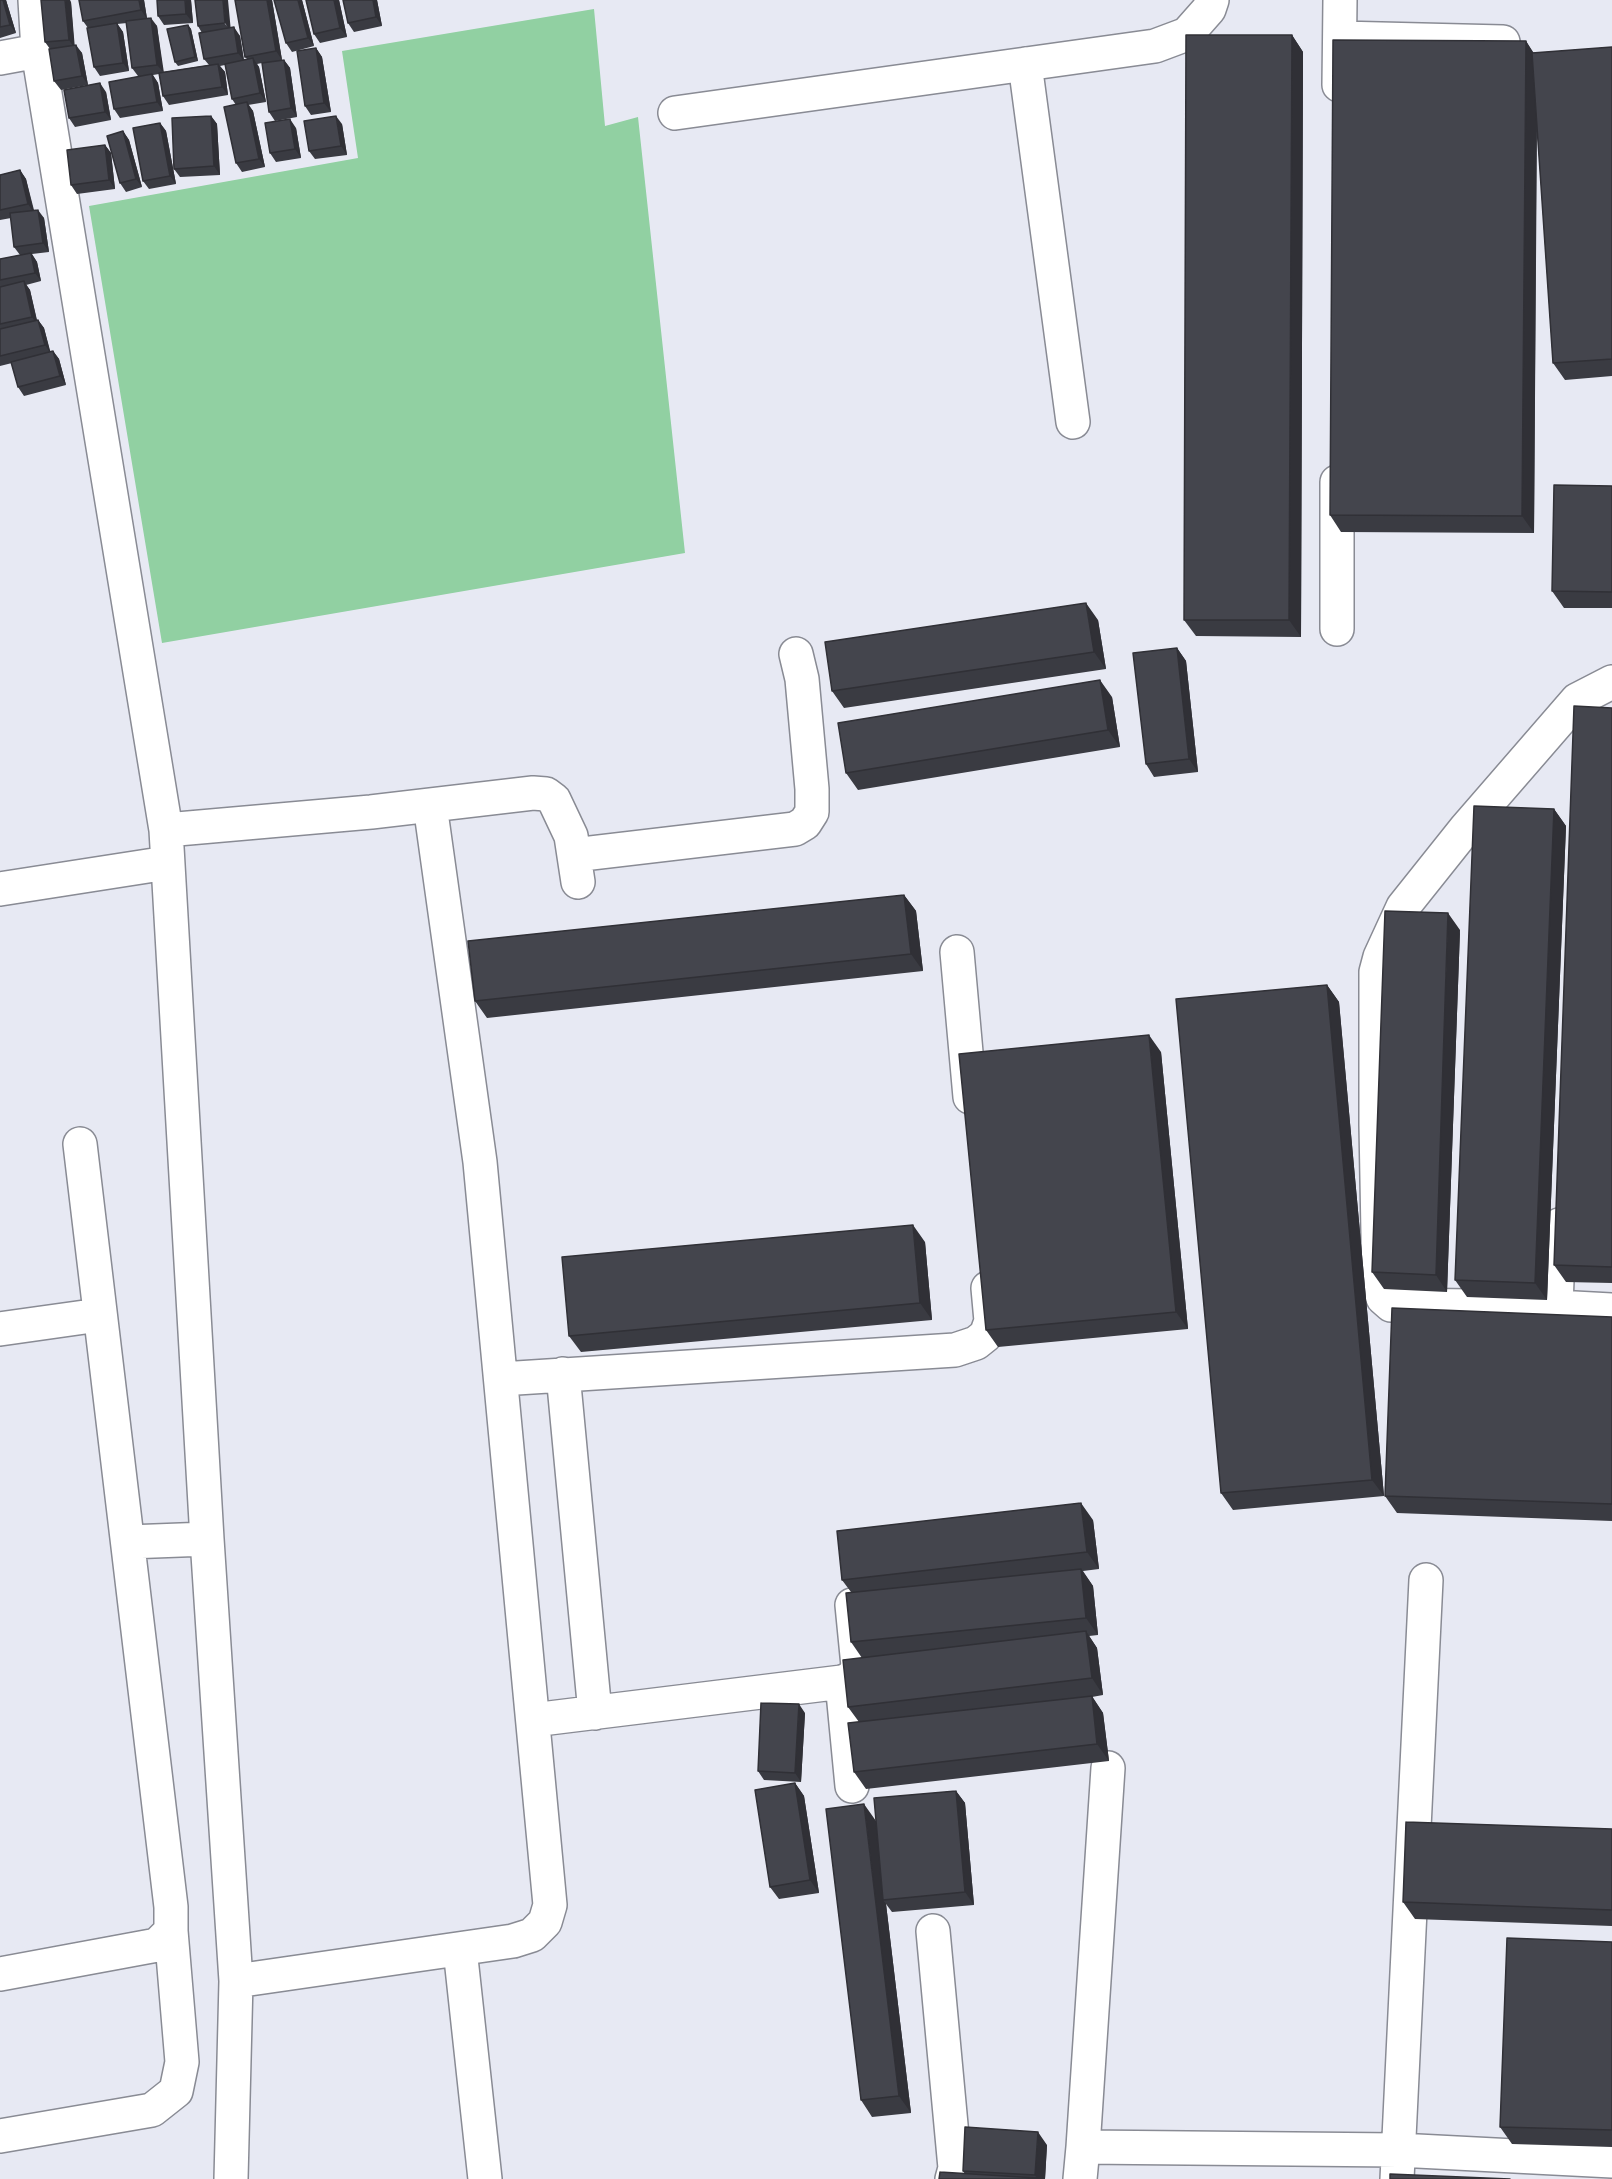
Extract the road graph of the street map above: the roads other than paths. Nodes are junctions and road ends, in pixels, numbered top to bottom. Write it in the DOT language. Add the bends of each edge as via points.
graph roads {
  1 [pos="35,0"];
  2 [pos="1212,0"];
  3 [pos="1340,0"];
  4 [pos="1340,38"];
  5 [pos="1503,42"];
  6 [pos="38,51"];
  7 [pos="0,58"];
  8 [pos="1025,64"];
  9 [pos="1339,109"];
  10 [pos="675,113"];
  11 [pos="1073,422"];
  12 [pos="1338,452"];
  13 [pos="1337,629"];
  14 [pos="796,654"];
  15 [pos="1612,682"];
  16 [pos="1577,700"];
  17 [pos="1576,747"];
  18 [pos="430,806"];
  19 [pos="166,830"];
  20 [pos="167,862"];
  21 [pos="0,889"];
  22 [pos="957,952"];
  23 [pos="974,1131"];
  24 [pos="80,1144"];
  25 [pos="1560,1200"];
  26 [pos="986,1261"];
  27 [pos="1556,1307"];
  28 [pos="1612,1310"];
  29 [pos="99,1315"];
  30 [pos="0,1329"];
  31 [pos="563,1374"];
  32 [pos="501,1379"];
  33 [pos="207,1539"];
  34 [pos="128,1542"];
  35 [pos="849,1571"];
  36 [pos="1426,1580"];
  37 [pos="842,1682"];
  38 [pos="594,1713"];
  39 [pos="533,1720"];
  40 [pos="1108,1768"];
  41 [pos="852,1786"];
  42 [pos="171,1931"];
  43 [pos="933,1931"];
  44 [pos="459,1949"];
  45 [pos="0,1974"];
  46 [pos="236,1981"];
  47 [pos="0,2136"];
  48 [pos="1612,2161"];
  49 [pos="1082,2163"];
  50 [pos="1397,2164"];
  51 [pos="231,2179"];
  52 [pos="484,2179"];
  53 [pos="952,2179"];
  1 -- 6 [label="street"];
  2 -- 8 [label="street" via="1209,9 1186,34 1155,46"];
  3 -- 4 [label="street"];
  4 -- 5 [label="street"];
  4 -- 9 [label="street"];
  6 -- 7 [label="street"];
  6 -- 19 [label="street"];
  8 -- 10 [label="street"];
  8 -- 11 [label="street"];
  12 -- 13 [label="street"];
  14 -- 18 [label="street" via="802,679 812,812 795,829 576,868 571,836 554,800 546,794 533,792"];
  15 -- 16 [label="street"];
  16 -- 17 [label="street"];
  16 -- 27 [label="street" via="1403,907 1377,972 1379,1288 1383,1298 1400,1306"];
  18 -- 19 [label="street"];
  18 -- 32 [label="street" via="480,1162"];
  19 -- 20 [label="street"];
  20 -- 21 [label="street"];
  20 -- 33 [label="street"];
  22 -- 23 [label="street"];
  24 -- 29 [label="street"];
  25 -- 27 [label="street"];
  26 -- 31 [label="street" via="991,1321 986,1335 955,1350"];
  27 -- 28 [label="street"];
  29 -- 30 [label="street"];
  29 -- 34 [label="street"];
  31 -- 32 [label="street"];
  31 -- 38 [label="street"];
  32 -- 39 [label="street"];
  33 -- 34 [label="street"];
  33 -- 46 [label="street"];
  34 -- 42 [label="street"];
  35 -- 37 [label="street" via="858,1666 853,1678"];
  36 -- 50 [label="street"];
  37 -- 38 [label="street"];
  37 -- 41 [label="street"];
  38 -- 39 [label="street"];
  39 -- 44 [label="street" via="550,1905 545,1922 532,1935 513,1941"];
  40 -- 49 [label="street"];
  42 -- 45 [label="street" via="158,1945"];
  42 -- 47 [label="street" via="182,2062 177,2091 152,2110"];
  43 -- 53 [label="street" via="955,2168"];
  44 -- 46 [label="street"];
  44 -- 52 [label="street"];
  46 -- 51 [label="street"];
  48 -- 50 [label="street"];
  49 -- 50 [label="street"];
}
